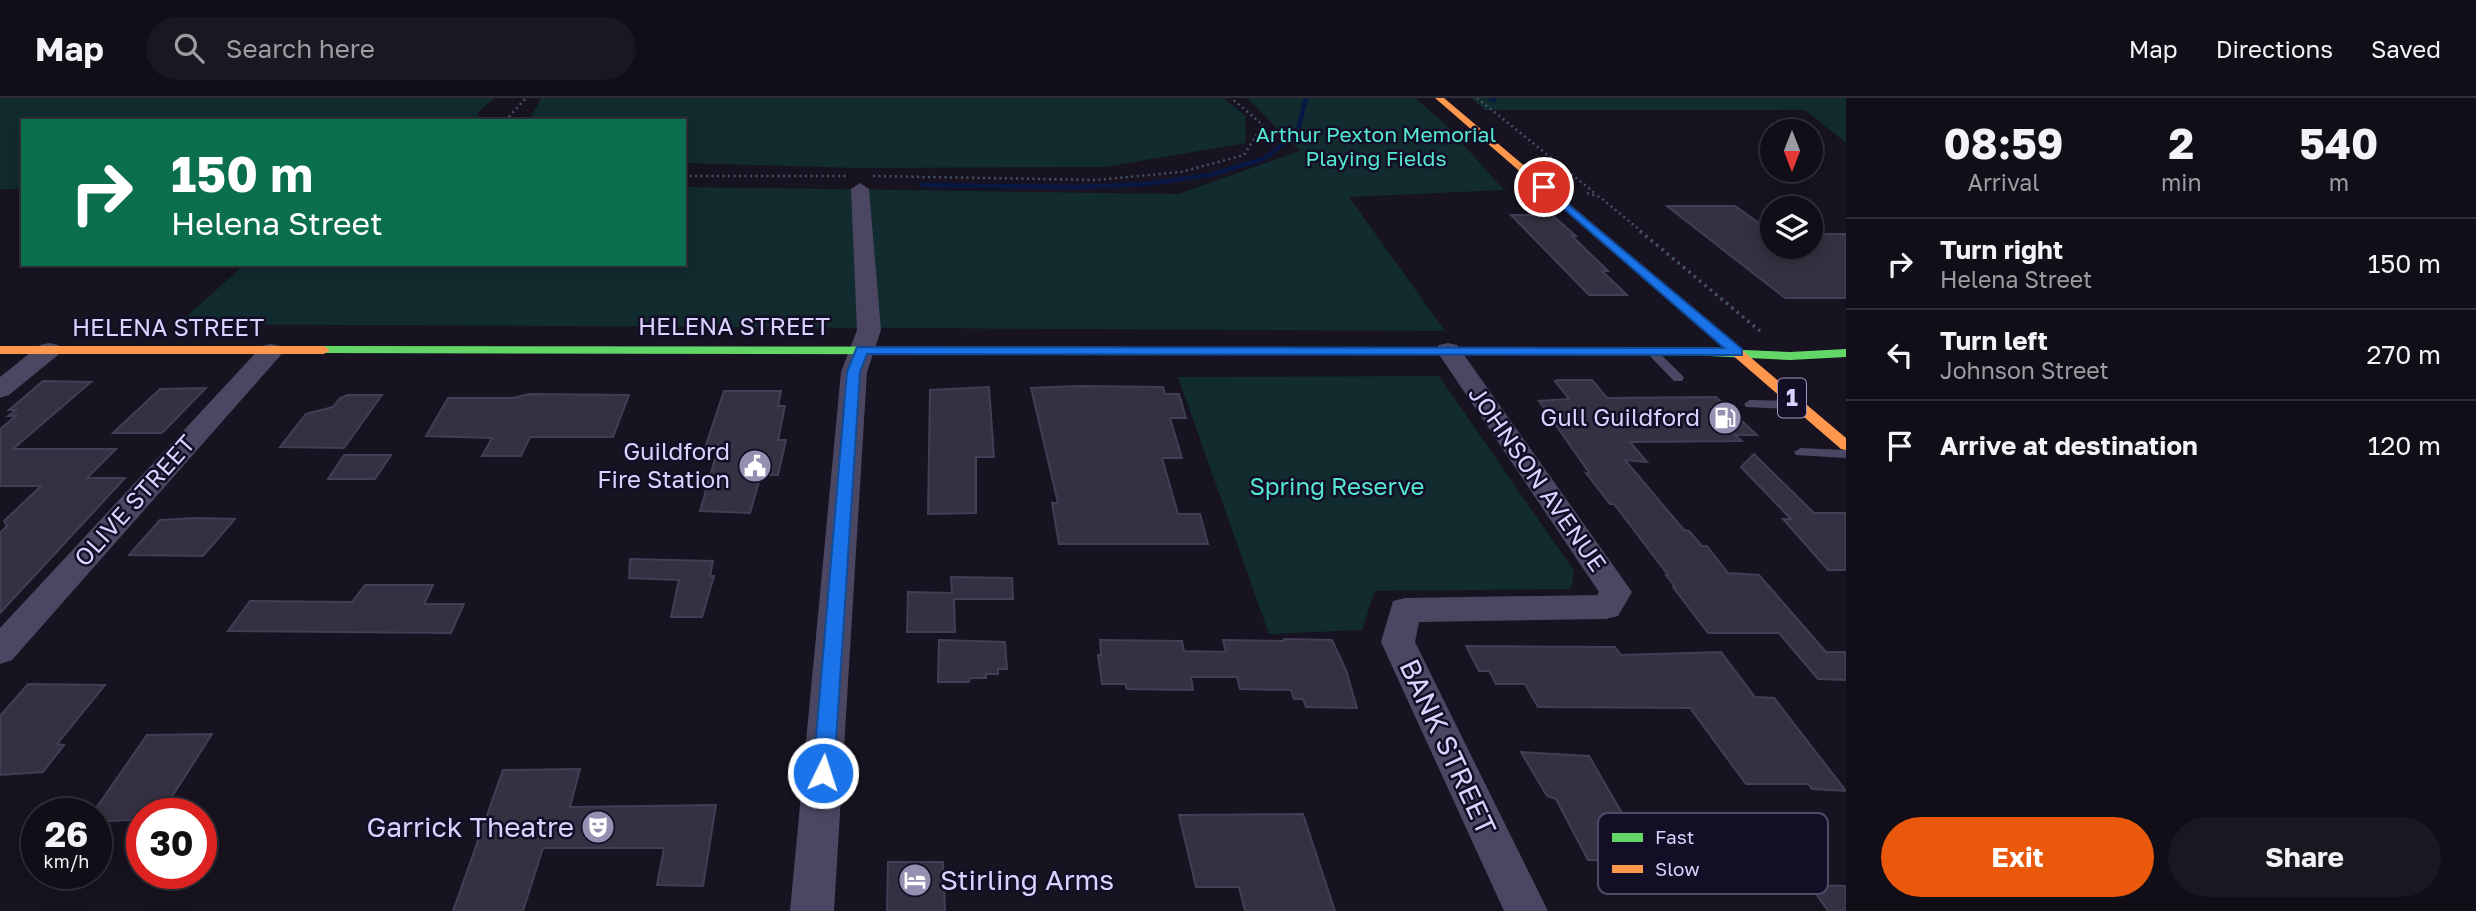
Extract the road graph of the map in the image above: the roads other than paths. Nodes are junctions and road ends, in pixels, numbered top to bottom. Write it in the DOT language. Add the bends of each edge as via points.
graph roads {
  1 [pos="1439,98"];
  2 [pos="856,181"];
  3 [pos="0,350"];
  4 [pos="49,350"];
  5 [pos="862,350"];
  6 [pos="1448,350"];
  7 [pos="271,351"];
  8 [pos="1651,351"];
  9 [pos="1737,352"];
  10 [pos="1846,353"];
  11 [pos="1678,378"];
  12 [pos="0,390"];
  13 [pos="1750,404"];
  14 [pos="1800,405"];
  15 [pos="1846,446"];
  16 [pos="1801,452"];
  17 [pos="1846,454"];
  18 [pos="1606,607"];
  19 [pos="0,651"];
  20 [pos="812,911"];
  21 [pos="1526,911"];
  1 -- 9 [label="main road, 1"];
  2 -- 5 [label="street" via="869,330"];
  3 -- 4 [label="main road, HELENA STREET"];
  4 -- 7 [label="main road, HELENA STREET"];
  4 -- 12 [label="street"];
  5 -- 6 [label="main road, HELENA STREET"];
  5 -- 7 [label="main road, HELENA STREET"];
  5 -- 20 [label="street" via="854,372"];
  6 -- 8 [label="main road, HELENA STREET"];
  6 -- 18 [label="street, JOHNSON AVENUE" via="1616,592"];
  7 -- 19 [label="street, OLIVE STREET"];
  8 -- 9 [label="main road, HELENA STREET"];
  8 -- 11 [label="lane"];
  9 -- 10 [label="main road, HELENA STREET" via="1772,358"];
  9 -- 14 [label="main road, 1"];
  13 -- 14 [label="lane"];
  14 -- 15 [label="main road, 1"];
  16 -- 17 [label="lane"];
  18 -- 21 [label="street, BANK STREET" via="1405,610 1398,642"];
}
